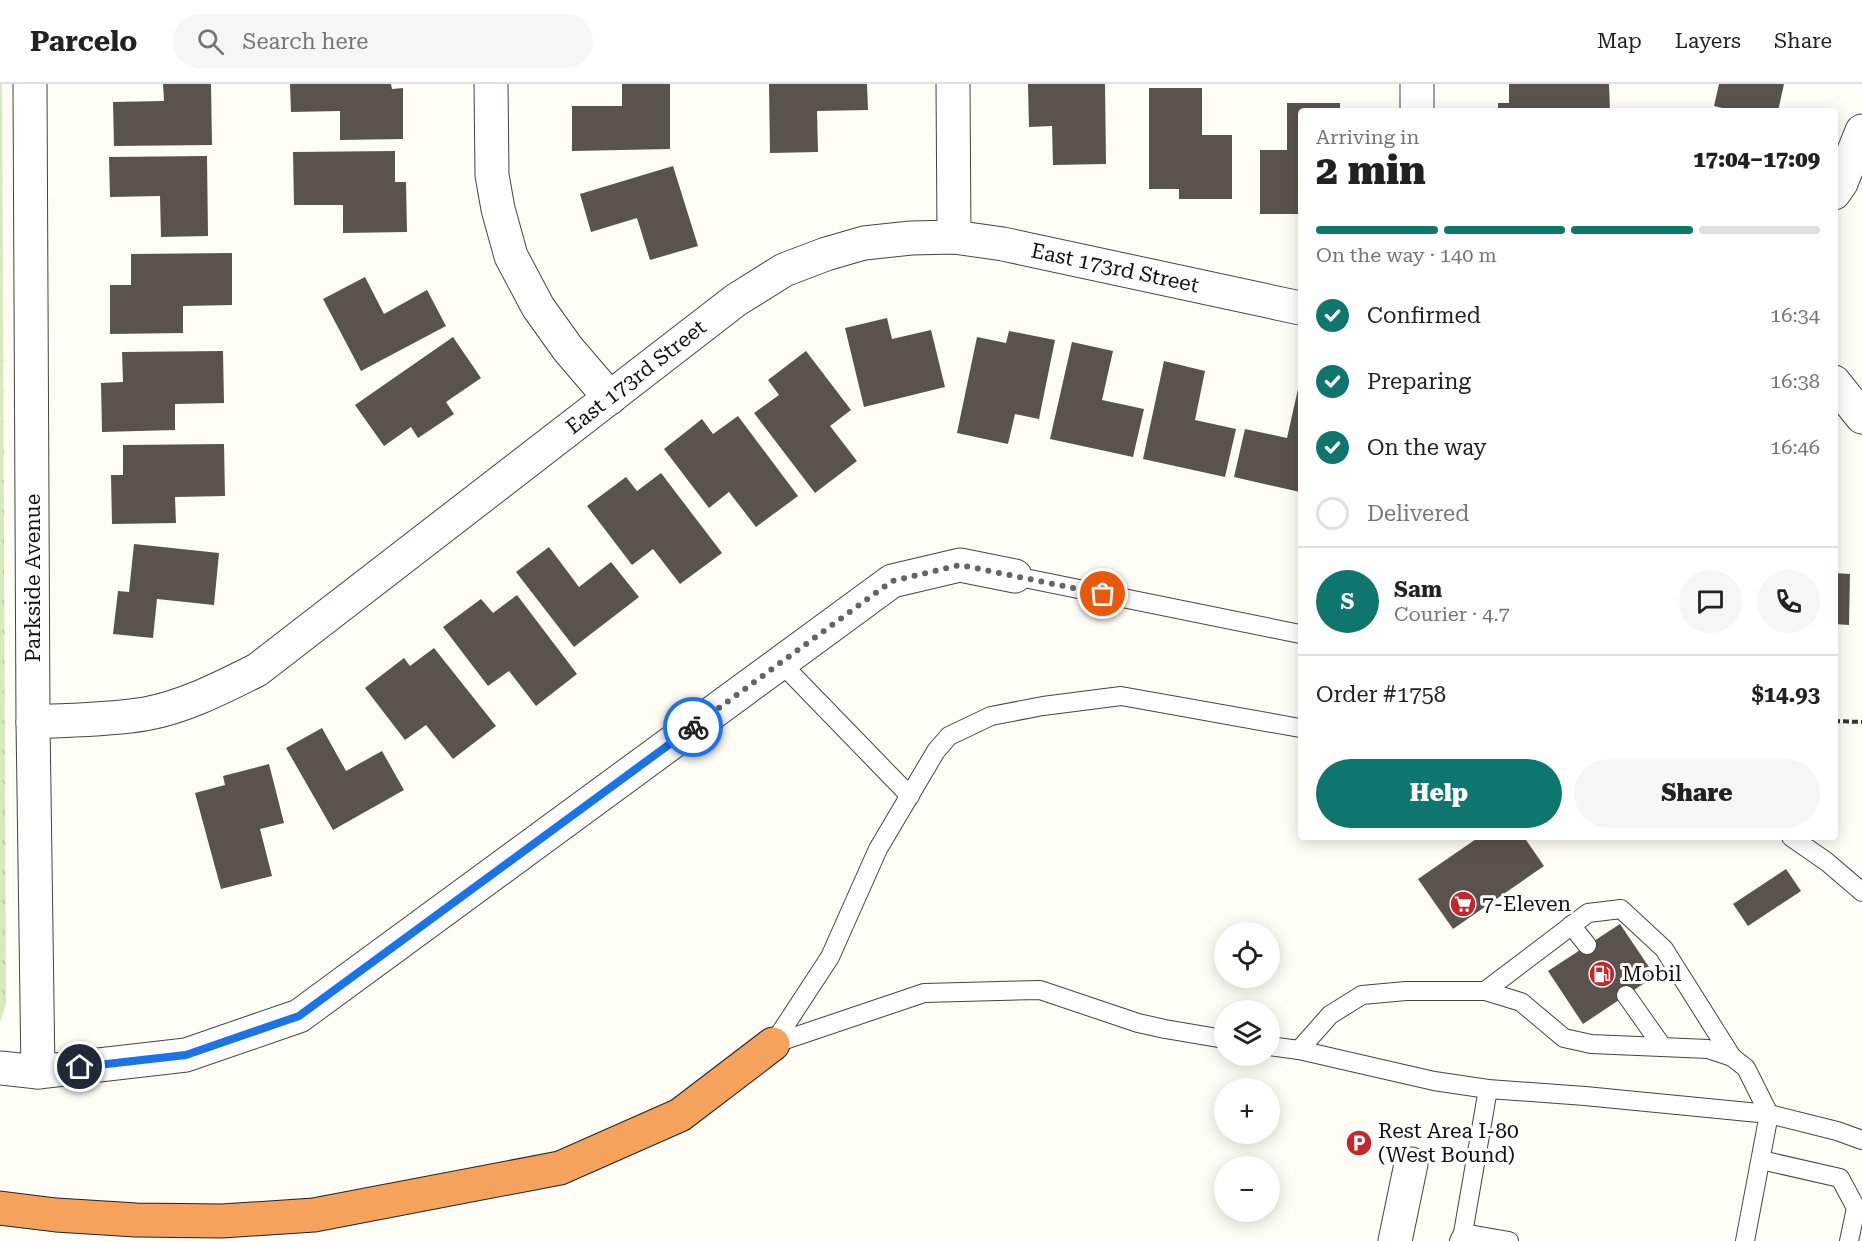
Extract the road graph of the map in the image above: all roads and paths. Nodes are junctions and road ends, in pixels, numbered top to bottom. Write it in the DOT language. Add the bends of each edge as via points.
graph roads {
  1 [pos="30,84"];
  2 [pos="491,84"];
  3 [pos="953,84"];
  4 [pos="1417,84"];
  5 [pos="1417,108"];
  6 [pos="1862,131"];
  7 [pos="1838,187"];
  8 [pos="954,237"];
  9 [pos="1298,308"];
  10 [pos="1838,387"];
  11 [pos="610,398"];
  12 [pos="1862,417"];
  13 [pos="1015,576"];
  14 [pos="1298,634"];
  15 [pos="781,663"];
  16 [pos="33,722"];
  17 [pos="1838,722"];
  18 [pos="1862,722"];
  19 [pos="1298,728"];
  20 [pos="910,796"];
  21 [pos="1795,840"];
  22 [pos="1862,892"];
  23 [pos="1571,925"];
  24 [pos="1587,945"];
  25 [pos="1485,991"];
  26 [pos="1626,995"];
  27 [pos="1214,1037"];
  28 [pos="773,1044"];
  29 [pos="1662,1046"];
  30 [pos="1280,1047"];
  31 [pos="1299,1050"];
  32 [pos="1732,1057"];
  33 [pos="0,1068"];
  34 [pos="38,1072"];
  35 [pos="1488,1089"];
  36 [pos="1769,1114"];
  37 [pos="1862,1140"];
  38 [pos="1761,1160"];
  39 [pos="1411,1164"];
  40 [pos="0,1208"];
  41 [pos="1461,1237"];
  42 [pos="1395,1241"];
  43 [pos="1509,1241"];
  44 [pos="1745,1241"];
  45 [pos="1849,1241"];
  1 -- 16 [label="street, Parkside Avenue"];
  2 -- 11 [label="street" via="492,175 511,256 538,307"];
  3 -- 8 [label="street"];
  4 -- 5 [label="street"];
  6 -- 7 [label="street"];
  8 -- 9 [label="street, East 173rd Street" via="1004,244"];
  8 -- 11 [label="street, East 173rd Street" via="864,243 784,270 736,300"];
  10 -- 12 [label="street"];
  11 -- 16 [label="street, East 173rd Street" via="257,670 201,697 146,714"];
  13 -- 14 [label="lane"];
  13 -- 15 [label="street" via="960,565 892,581"];
  15 -- 20 [label="lane"];
  15 -- 34 [label="street" via="299,1016 186,1055"];
  16 -- 34 [label="street, Parkside Avenue"];
  17 -- 18 [label="path"];
  19 -- 20 [label="lane" via="1121,696 1043,706 991,716 949,736"];
  20 -- 28 [label="lane" via="878,849 830,957"];
  21 -- 22 [label="lane"];
  23 -- 24 [label="lane"];
  23 -- 25 [label="lane"];
  23 -- 32 [label="lane" via="1588,913 1622,909 1664,949"];
  25 -- 29 [label="lane" via="1521,1002 1564,1038 1591,1044"];
  25 -- 31 [label="lane" via="1362,995 1330,1015"];
  26 -- 29 [label="lane"];
  27 -- 28 [label="lane" via="1138,1023 1040,990 924,993"];
  28 -- 40 [label="highway" via="680,1115 560,1168 314,1215 222,1221 136,1220"];
  29 -- 32 [label="lane" via="1708,1049"];
  30 -- 31 [label="lane"];
  31 -- 35 [label="lane" via="1434,1081"];
  32 -- 36 [label="lane" via="1746,1068"];
  33 -- 34 [label="street"];
  35 -- 36 [label="lane"];
  35 -- 41 [label="lane"];
  36 -- 37 [label="lane"];
  36 -- 38 [label="lane"];
  38 -- 44 [label="lane"];
  38 -- 45 [label="lane" via="1840,1178 1856,1208"];
  39 -- 42 [label="street"];
  41 -- 43 [label="lane"];
}
